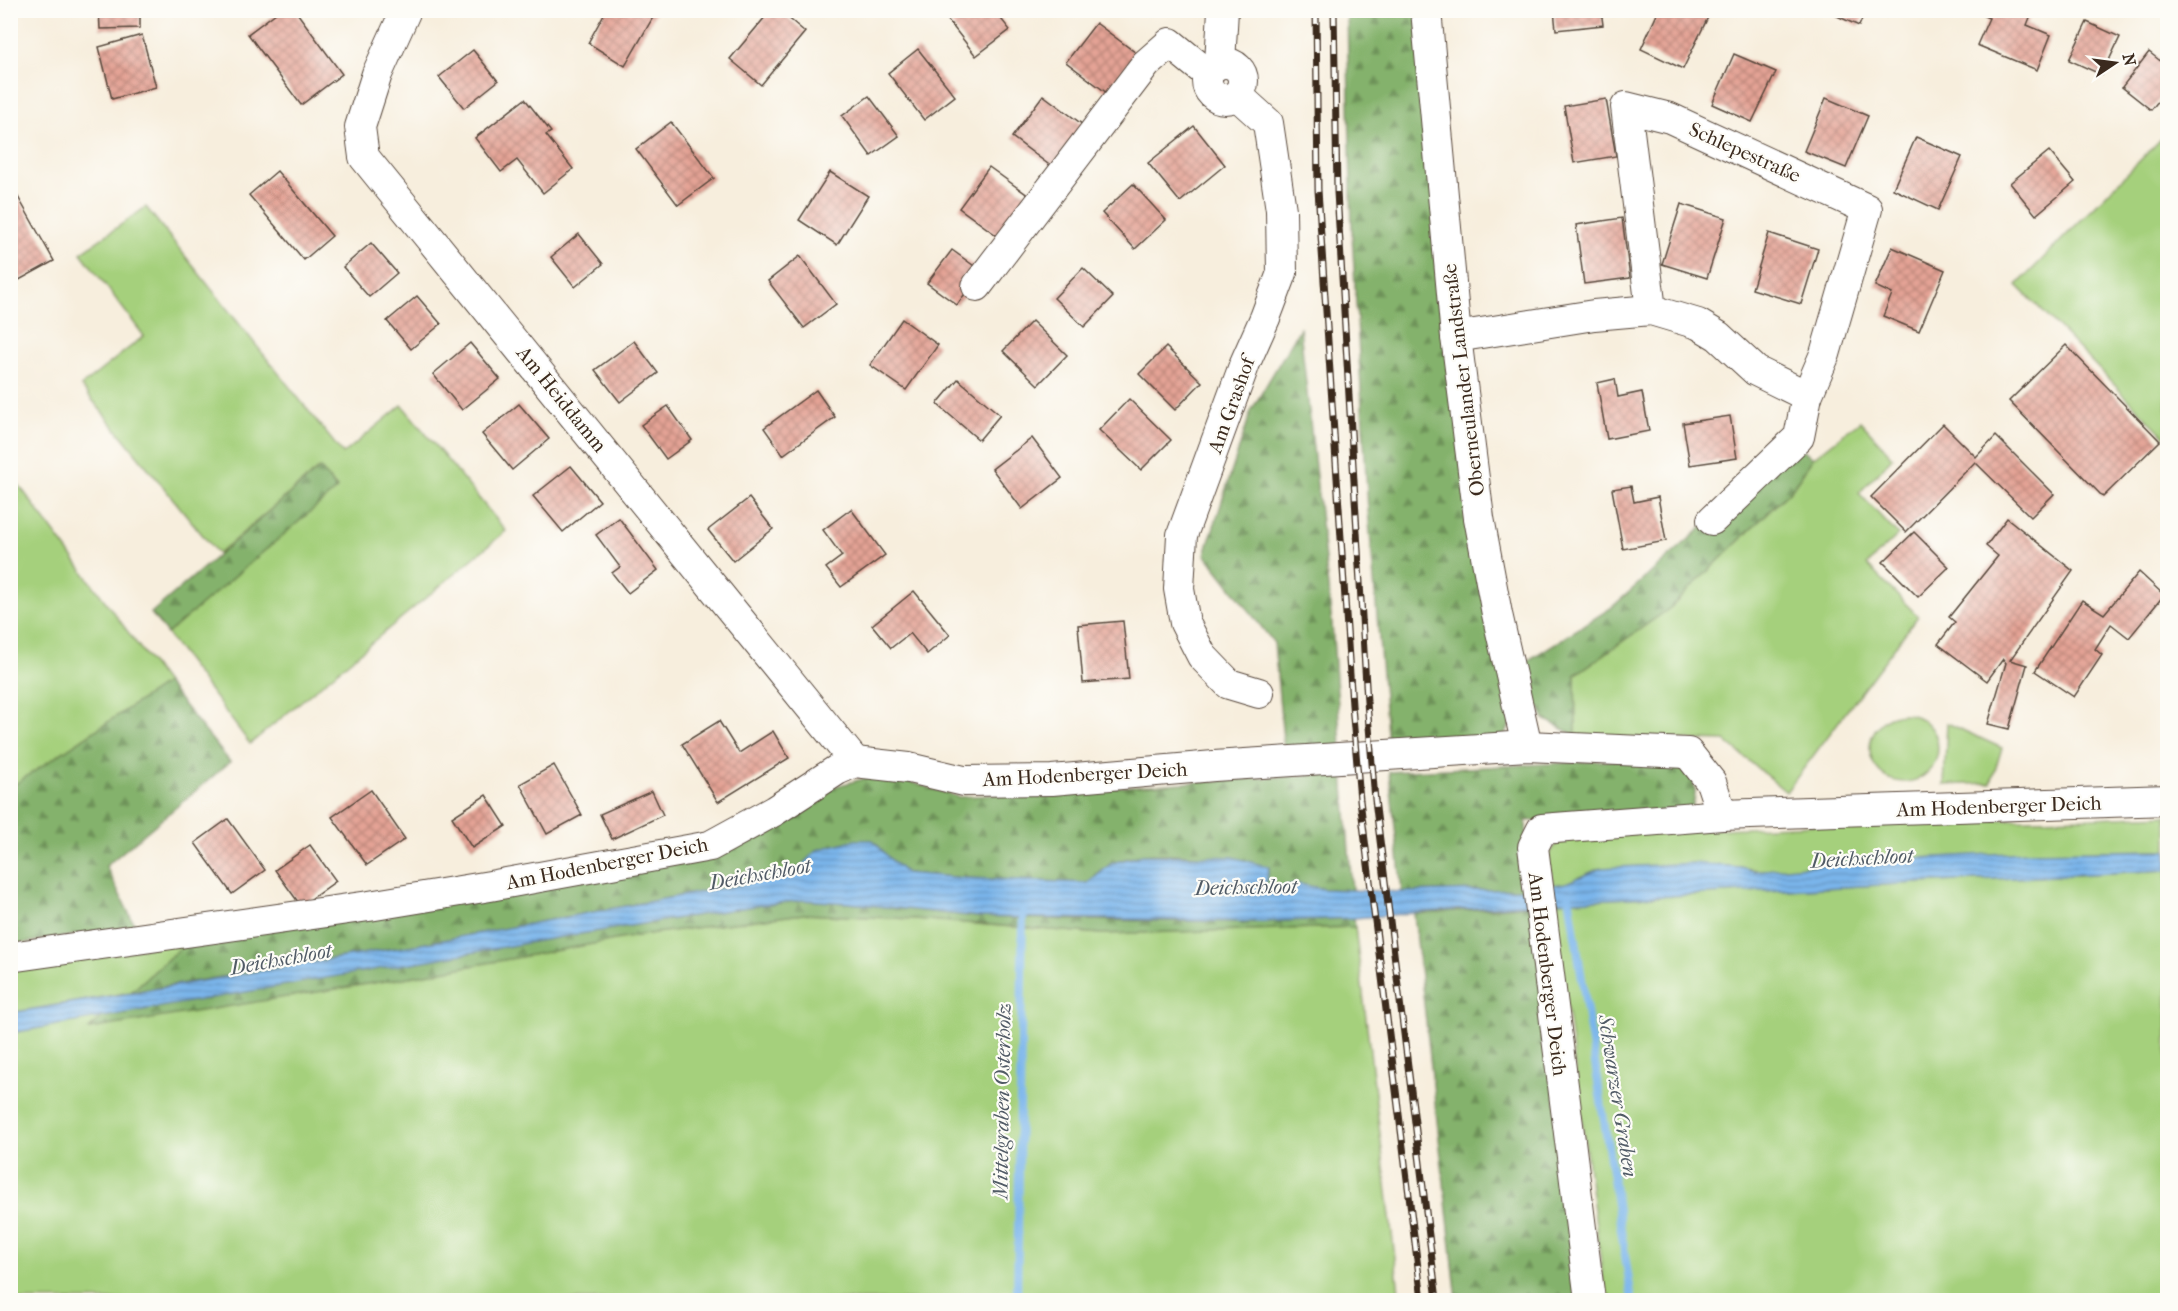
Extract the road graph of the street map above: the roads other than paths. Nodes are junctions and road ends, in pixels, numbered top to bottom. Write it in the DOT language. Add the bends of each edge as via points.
graph roads {
  1 [pos="406,10"];
  2 [pos="1223,10"];
  3 [pos="1426,10"];
  4 [pos="1214,68"];
  5 [pos="977,286"];
  6 [pos="1651,310"];
  7 [pos="1456,337"];
  8 [pos="1807,396"];
  9 [pos="1712,520"];
  10 [pos="1259,693"];
  11 [pos="1527,746"];
  12 [pos="855,762"];
  13 [pos="2168,800"];
  14 [pos="1722,815"];
  15 [pos="10,957"];
  16 [pos="1590,1300"];
  1 -- 12 [label="street, Am Heiddamm" via="377,74 360,127 364,157"];
  2 -- 4 [label="street"];
  3 -- 7 [label="street, Oberneulander Landstraße"];
  4 -- 5 [label="street, Am Grashof" via="1170,43 1146,64"];
  4 -- 10 [label="street, Am Grashof" via="1228,62 1236,66 1243,80 1237,95 1268,123 1281,210 1282,273 1182,535 1179,589 1185,622 1202,656 1229,684"];
  6 -- 7 [label="street"];
  6 -- 8 [label="street" via="1698,324 1718,336 1756,371"];
  6 -- 8 [label="street, Schlepestraße" via="1626,107 1670,118 1867,210 1826,354"];
  7 -- 11 [label="street, Oberneulander Landstraße" via="1479,518"];
  8 -- 9 [label="street, Schlepestraße" via="1799,437"];
  11 -- 12 [label="street, Am Hodenberger Deich" via="1053,780 964,781 909,768"];
  11 -- 14 [label="street, Am Hodenberger Deich" via="1688,753 1711,782"];
  12 -- 15 [label="street, Am Hodenberger Deich" via="710,846 369,906"];
  13 -- 14 [label="street, Am Hodenberger Deich"];
  14 -- 16 [label="street, Am Hodenberger Deich" via="1542,829 1533,847"];
}
